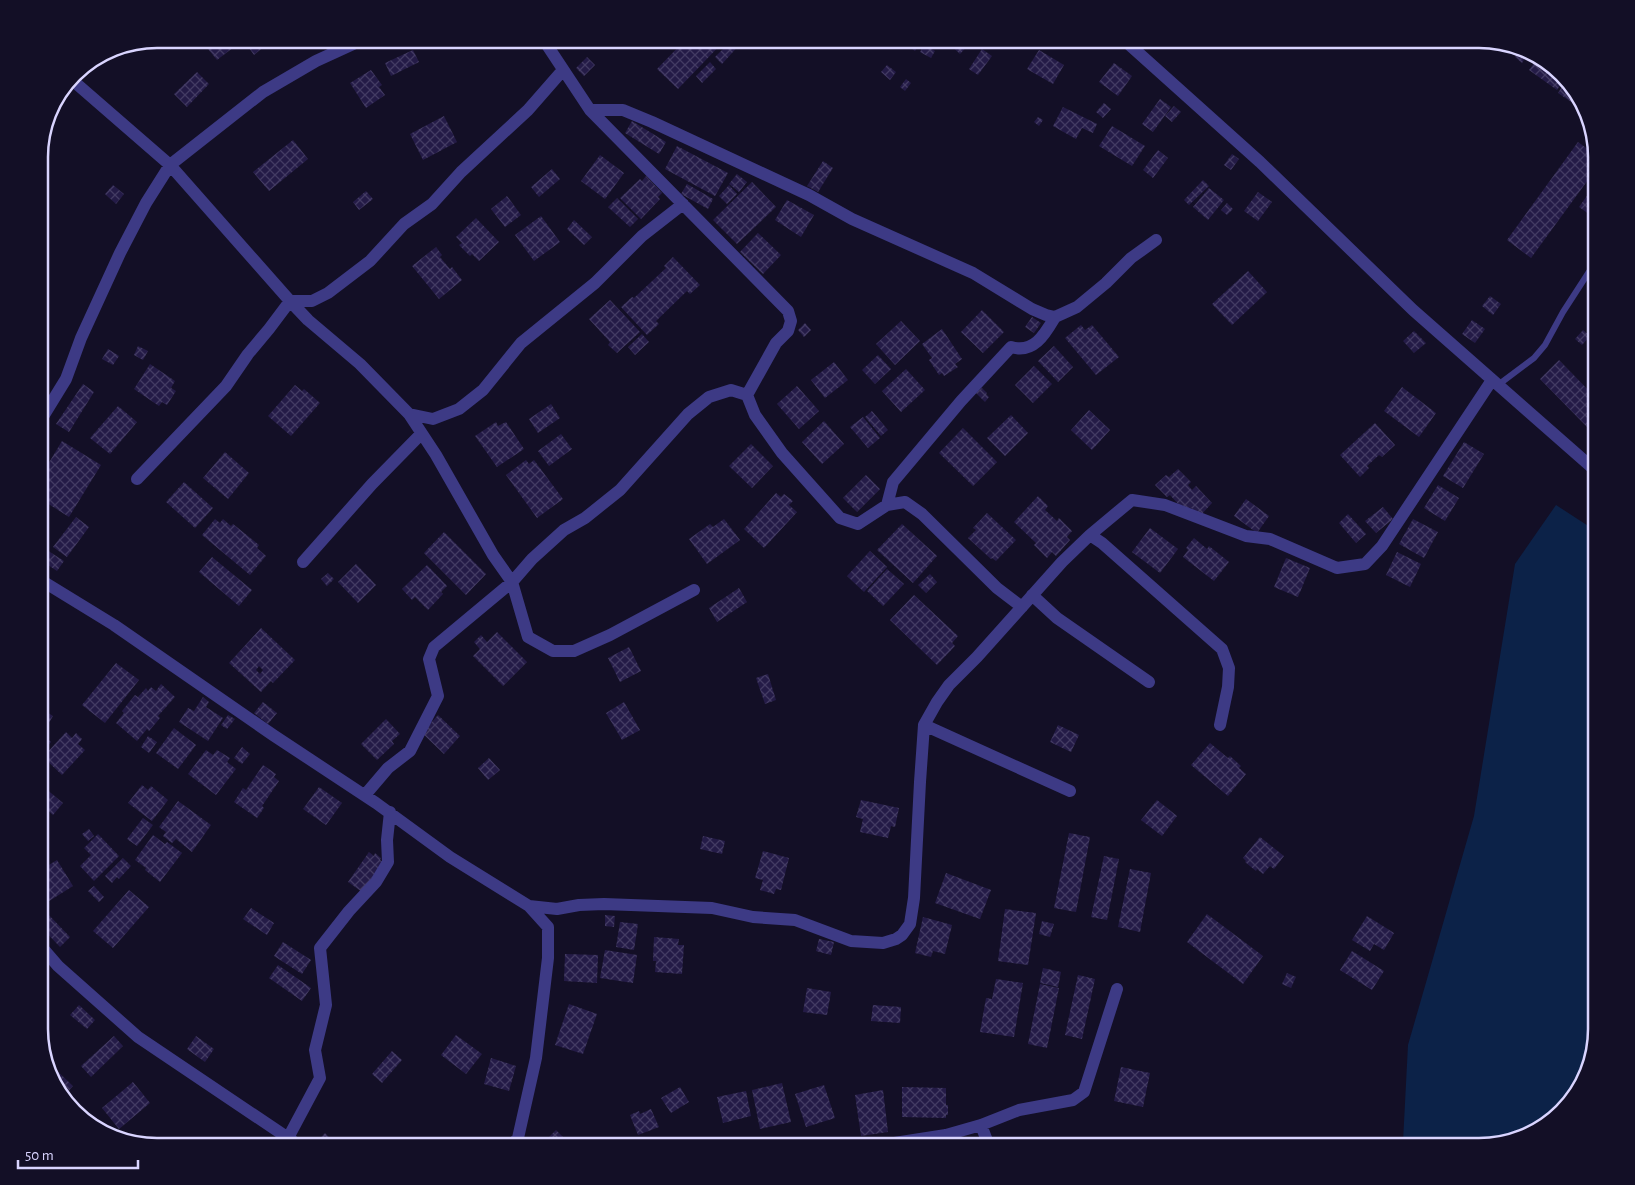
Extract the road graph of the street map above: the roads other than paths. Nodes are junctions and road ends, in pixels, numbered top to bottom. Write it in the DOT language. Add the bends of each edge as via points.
graph roads {
  1 [pos="344,48"];
  2 [pos="548,48"];
  3 [pos="1133,48"];
  4 [pos="563,70"];
  5 [pos="76,83"];
  6 [pos="590,110"];
  7 [pos="170,165"];
  8 [pos="683,204"];
  9 [pos="1156,240"];
  10 [pos="1588,274"];
  11 [pos="290,301"];
  12 [pos="1055,317"];
  13 [pos="1495,382"];
  14 [pos="747,395"];
  15 [pos="48,408"];
  16 [pos="409,414"];
  17 [pos="421,434"];
  18 [pos="1588,463"];
  19 [pos="136,479"];
  20 [pos="887,504"];
  21 [pos="1090,534"];
  22 [pos="303,562"];
  23 [pos="512,582"];
  24 [pos="48,585"];
  25 [pos="694,590"];
  26 [pos="1032,595"];
  27 [pos="1022,607"];
  28 [pos="1148,682"];
  29 [pos="924,725"];
  30 [pos="1220,725"];
  31 [pos="1070,792"];
  32 [pos="365,795"];
  33 [pos="390,812"];
  34 [pos="529,906"];
  35 [pos="48,954"];
  36 [pos="1117,989"];
  37 [pos="981,1125"];
  38 [pos="286,1138"];
  39 [pos="297,1138"];
  40 [pos="518,1138"];
  41 [pos="927,1138"];
  42 [pos="986,1138"];
  1 -- 7 [label="street" via="263,92"];
  2 -- 4 [label="street"];
  3 -- 13 [label="street"];
  4 -- 6 [label="street"];
  4 -- 11 [label="street" via="528,110 461,172 432,204 404,224 370,261 328,294 312,301"];
  5 -- 7 [label="street"];
  6 -- 8 [label="street"];
  6 -- 12 [label="street" via="623,110 652,122 809,195 852,219 973,273 1032,309"];
  7 -- 11 [label="street"];
  7 -- 15 [label="street" via="146,202 120,253 66,379"];
  8 -- 14 [label="street" via="788,311 791,321 788,331 776,342"];
  8 -- 16 [label="street" via="520,343 483,390 459,409 433,419"];
  9 -- 12 [label="street" via="1077,307"];
  10 -- 13 [label="lane" via="1534,358"];
  11 -- 16 [label="street" via="360,364"];
  11 -- 19 [label="street" via="226,386"];
  12 -- 20 [label="street" via="1044,336 1029,347 1011,346 961,401 893,482"];
  13 -- 18 [label="street"];
  13 -- 21 [label="street" via="1382,546 1364,564 1337,568 1270,539 1246,536 1165,505 1132,500"];
  14 -- 20 [label="street" via="755,415 782,453 840,518 858,524"];
  14 -- 23 [label="street" via="731,390 709,397 688,414 620,490 564,530"];
  16 -- 17 [label="street"];
  17 -- 22 [label="street"];
  17 -- 23 [label="street"];
  20 -- 27 [label="street" via="905,502 922,514 997,588"];
  21 -- 26 [label="street"];
  21 -- 30 [label="street" via="1222,649 1229,668"];
  23 -- 25 [label="street" via="528,637 553,652 574,651"];
  23 -- 32 [label="street" via="434,647 428,659 438,696 410,751 388,768"];
  24 -- 32 [label="street" via="114,625 273,736"];
  26 -- 27 [label="street"];
  26 -- 28 [label="street" via="1057,618"];
  27 -- 29 [label="street" via="949,685"];
  29 -- 31 [label="street"];
  29 -- 34 [label="street" via="914,898 910,924 896,939 851,941 795,920 753,917 712,908 604,904 557,909"];
  32 -- 33 [label="street"];
  33 -- 34 [label="street" via="450,857"];
  33 -- 39 [label="street" via="388,862 376,882 320,948 326,1005 315,1050 320,1078"];
  34 -- 40 [label="street" via="548,927 548,958 536,1058"];
  35 -- 38 [label="street" via="138,1037"];
  36 -- 37 [label="street" via="1084,1092 1073,1100 1019,1110"];
  37 -- 41 [label="street"];
  37 -- 42 [label="street"];
}
